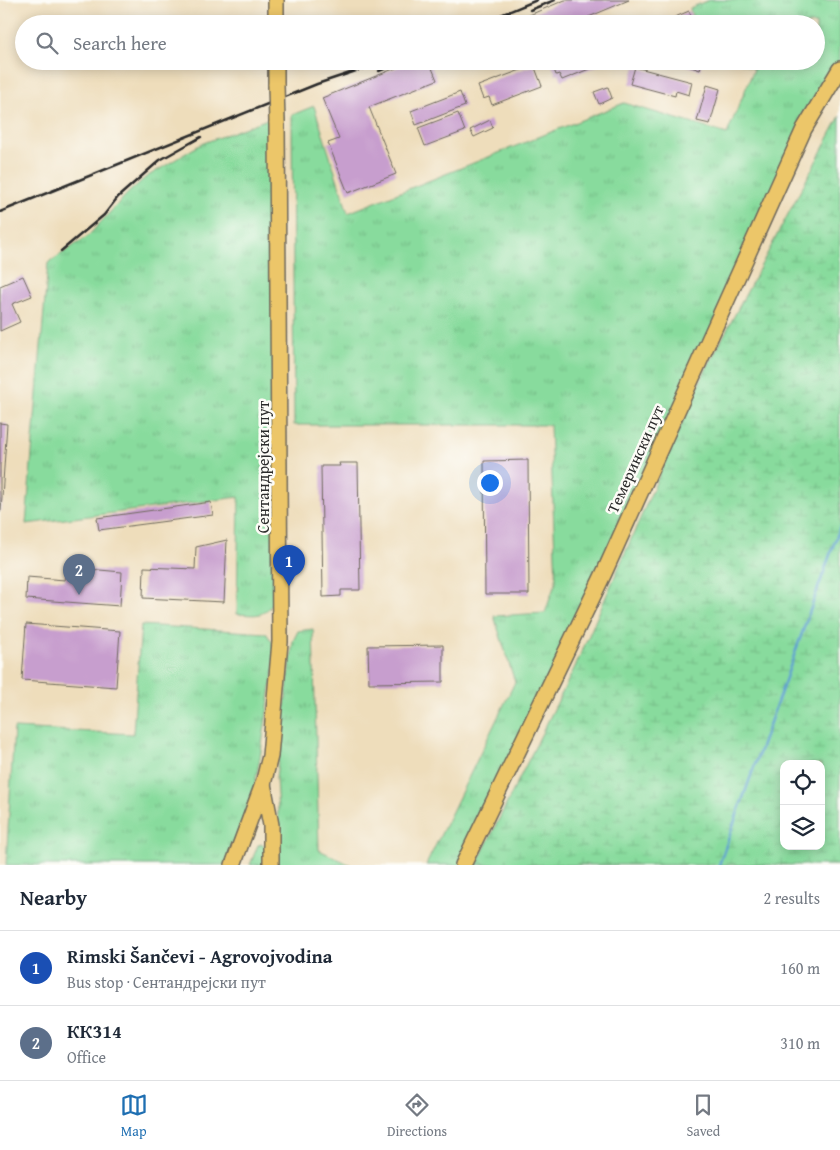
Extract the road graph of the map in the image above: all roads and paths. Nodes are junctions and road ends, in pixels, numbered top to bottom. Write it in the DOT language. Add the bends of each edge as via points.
graph roads {
  1 [pos="276,0"];
  2 [pos="276,15"];
  3 [pos="840,69"];
  4 [pos="276,70"];
  5 [pos="263,784"];
  6 [pos="233,865"];
  7 [pos="271,865"];
  8 [pos="463,865"];
  1 -- 2 [label="main road"];
  3 -- 8 [label="main road, Темерински пут" via="804,130 592,598"];
  4 -- 5 [label="main road, Сентандрејски пут, bridge" via="281,625 271,748"];
  5 -- 6 [label="main road, Сентандрејски пут"];
  5 -- 7 [label="main road" via="271,825"];
}
